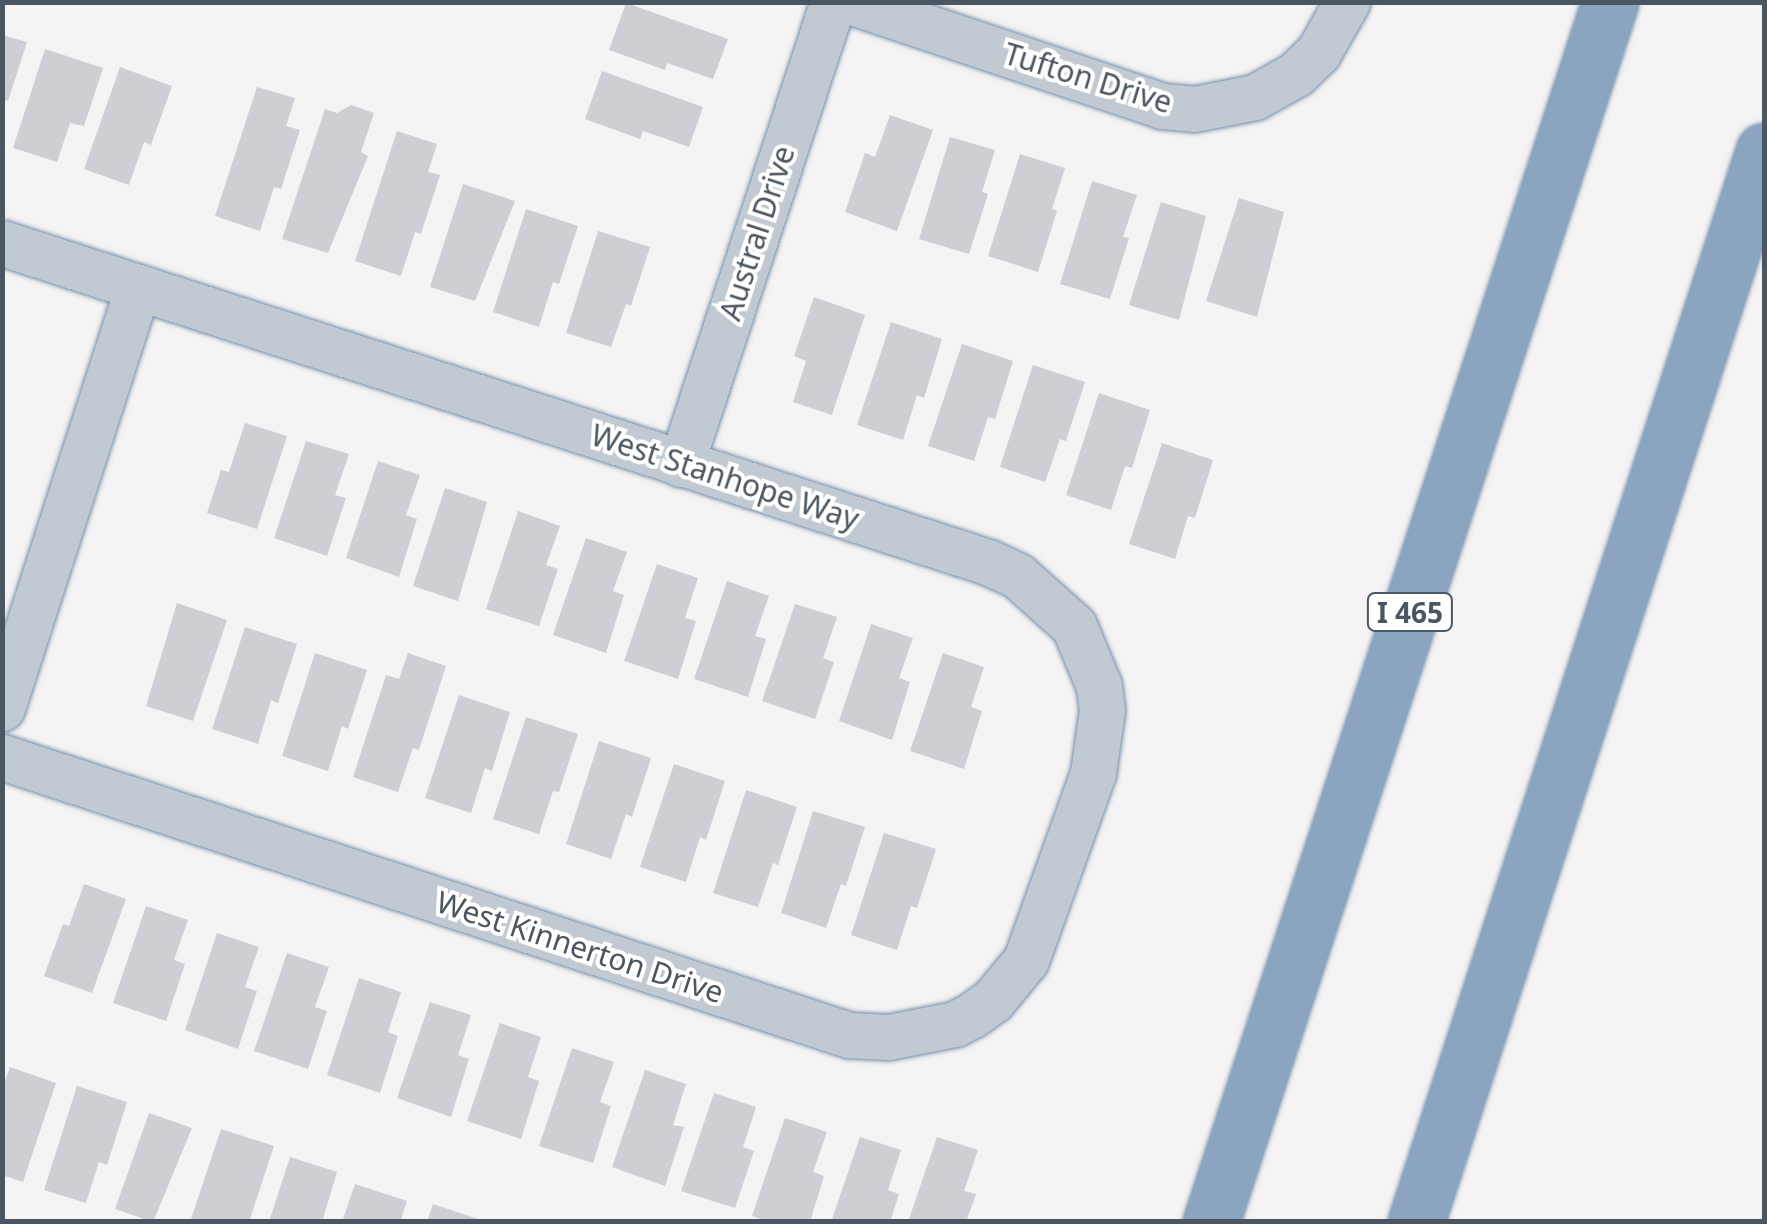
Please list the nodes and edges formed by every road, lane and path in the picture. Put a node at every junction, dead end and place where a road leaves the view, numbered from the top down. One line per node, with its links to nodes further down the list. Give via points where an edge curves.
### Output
1 (833, 2): 8 (street, Austral Drive)
2 (852, 2): 3 (street, Tufton Drive, via 1162,106 1194,109 1256,98 1296,74 1318,53)
3 (1347, 2)
4 (1610, 2): 12 (highway, I 465)
5 (1764, 151): 13 (highway)
6 (2, 243): 7 (street, West Stanhope Way)
7 (138, 288): 8 (street, West Stanhope Way); 9 (street)
8 (681, 464): 11 (street, West Stanhope Way, via 988,562 1018,576 1066,616 1089,657 1102,710 1098,756)
9 (2, 708)
10 (2, 757): 11 (street, West Kinnerton Drive, via 868,1037 956,1024 993,1000 1034,944)
11 (1068, 848)
12 (1211, 1222)
13 (1416, 1222)

